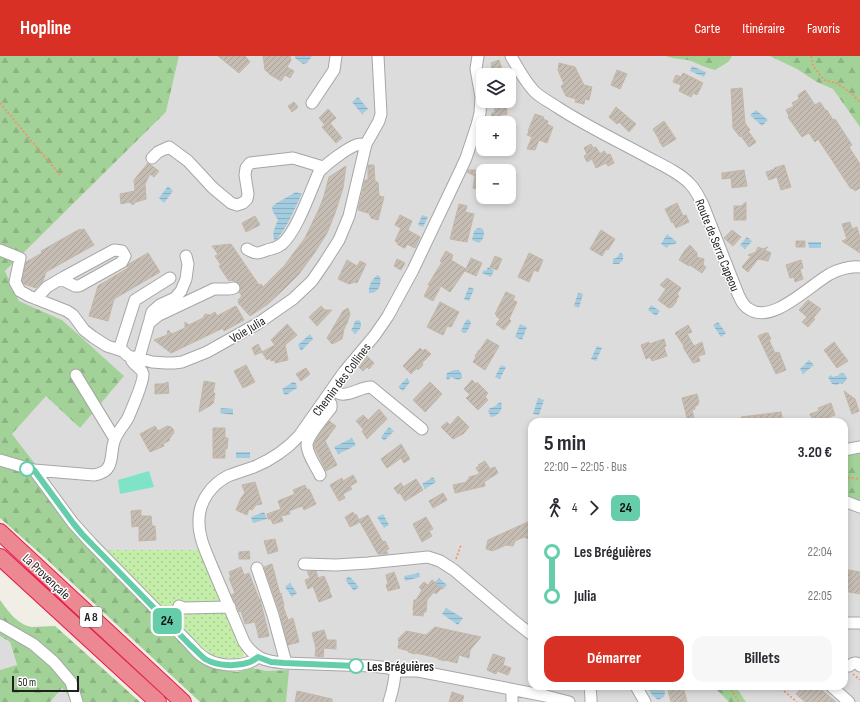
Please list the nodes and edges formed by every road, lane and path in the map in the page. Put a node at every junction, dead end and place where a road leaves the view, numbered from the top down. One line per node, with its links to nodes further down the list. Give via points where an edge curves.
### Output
1 (336, 56): 8 (street, via 334,70)
2 (378, 56): 9 (street, Voie Julia, via 381,114)
3 (478, 56): 25 (street, Chemin des Collines, via 476,69 481,104 466,158 413,270 388,316)
4 (511, 56): 16 (street, Route de Serra Capeou, via 534,92 564,112 661,164 690,184 703,205 738,294 750,310 756,313 773,311 838,270 848,267)
5 (811, 56): 6 (path, via 813,66 824,80 836,83)
6 (860, 102)
7 (0, 103): 12 (path)
8 (312, 103)
9 (366, 144): 11 (street, via 350,148); 23 (street, Voie Julia, via 348,216 339,240 312,280 293,299 257,324 207,352 182,362 152,362)
10 (152, 158): 11 (street, via 169,147 188,161 230,203 237,205 247,199 244,175 250,163 293,158)
11 (323, 167): 13 (street, via 297,222 282,244 258,253)
12 (60, 175)
13 (247, 249)
14 (0, 250): 20 (street, via 20,258 15,282 20,291)
15 (186, 256): 21 (street, via 186,279 181,291 175,298 152,312)
16 (860, 268)
17 (170, 278): 22 (street, via 135,300)
18 (61, 279): 18 (street, via 114,250 122,251 125,256 122,262 80,286); 20 (street, via 47,287)
19 (234, 288): 21 (street, via 214,289)
20 (36, 299): 22 (street, via 67,311 93,337)
21 (149, 323): 23 (street)
22 (119, 350): 23 (street)
23 (136, 358): 27 (street, via 132,361 143,374 142,382 128,418)
24 (76, 375): 27 (street)
25 (329, 394): 26 (street, via 350,393 371,387); 32 (street, via 331,408 307,444); 44 (street, Chemin des Collines, via 290,446 270,460 228,476 208,492 203,500 199,520 200,534)
26 (422, 429)
27 (115, 439): 31 (street, via 109,466 101,474)
28 (860, 447): 29 (street)
29 (848, 449)
30 (0, 460): 31 (street)
31 (34, 470): 49 (street, via 73,523 204,658 222,665 234,665 249,663)
32 (320, 475)
33 (848, 478): 34 (path)
34 (860, 479)
35 (848, 503): 36 (street)
36 (860, 507)
37 (0, 532): 62 (highway, La Provençale / A 8)
38 (461, 545): 42 (path)
39 (0, 557): 61 (highway, La Provençale / A 8)
40 (304, 564): 42 (street, via 336,565 428,557)
41 (257, 568): 50 (street)
42 (454, 570): 48 (street)
43 (179, 606): 44 (street)
44 (230, 607): 49 (street, Chemin des Collines, via 244,642)
45 (848, 623): 46 (street)
46 (860, 623)
47 (0, 625): 60 (street, via 33,644 54,662 71,682)
48 (528, 632)
49 (258, 657): 50 (street, via 271,662)
50 (286, 663): 52 (street, via 372,666 389,668)
51 (848, 666): 53 (street, via 853,663 859,664)
52 (394, 672): 54 (street, via 418,671); 63 (street, via 395,680)
53 (859, 672)
54 (512, 690): 64 (street); 65 (street)
55 (591, 690): 66 (street)
56 (638, 690): 67 (street)
57 (732, 690): 68 (path)
58 (782, 690): 69 (path)
59 (834, 690): 70 (street, via 838,696)
60 (77, 702)
61 (158, 702)
62 (183, 702)
63 (389, 702)
64 (512, 702)
65 (569, 702)
66 (590, 702)
67 (645, 702)
68 (739, 702)
69 (796, 702)
70 (849, 702)

